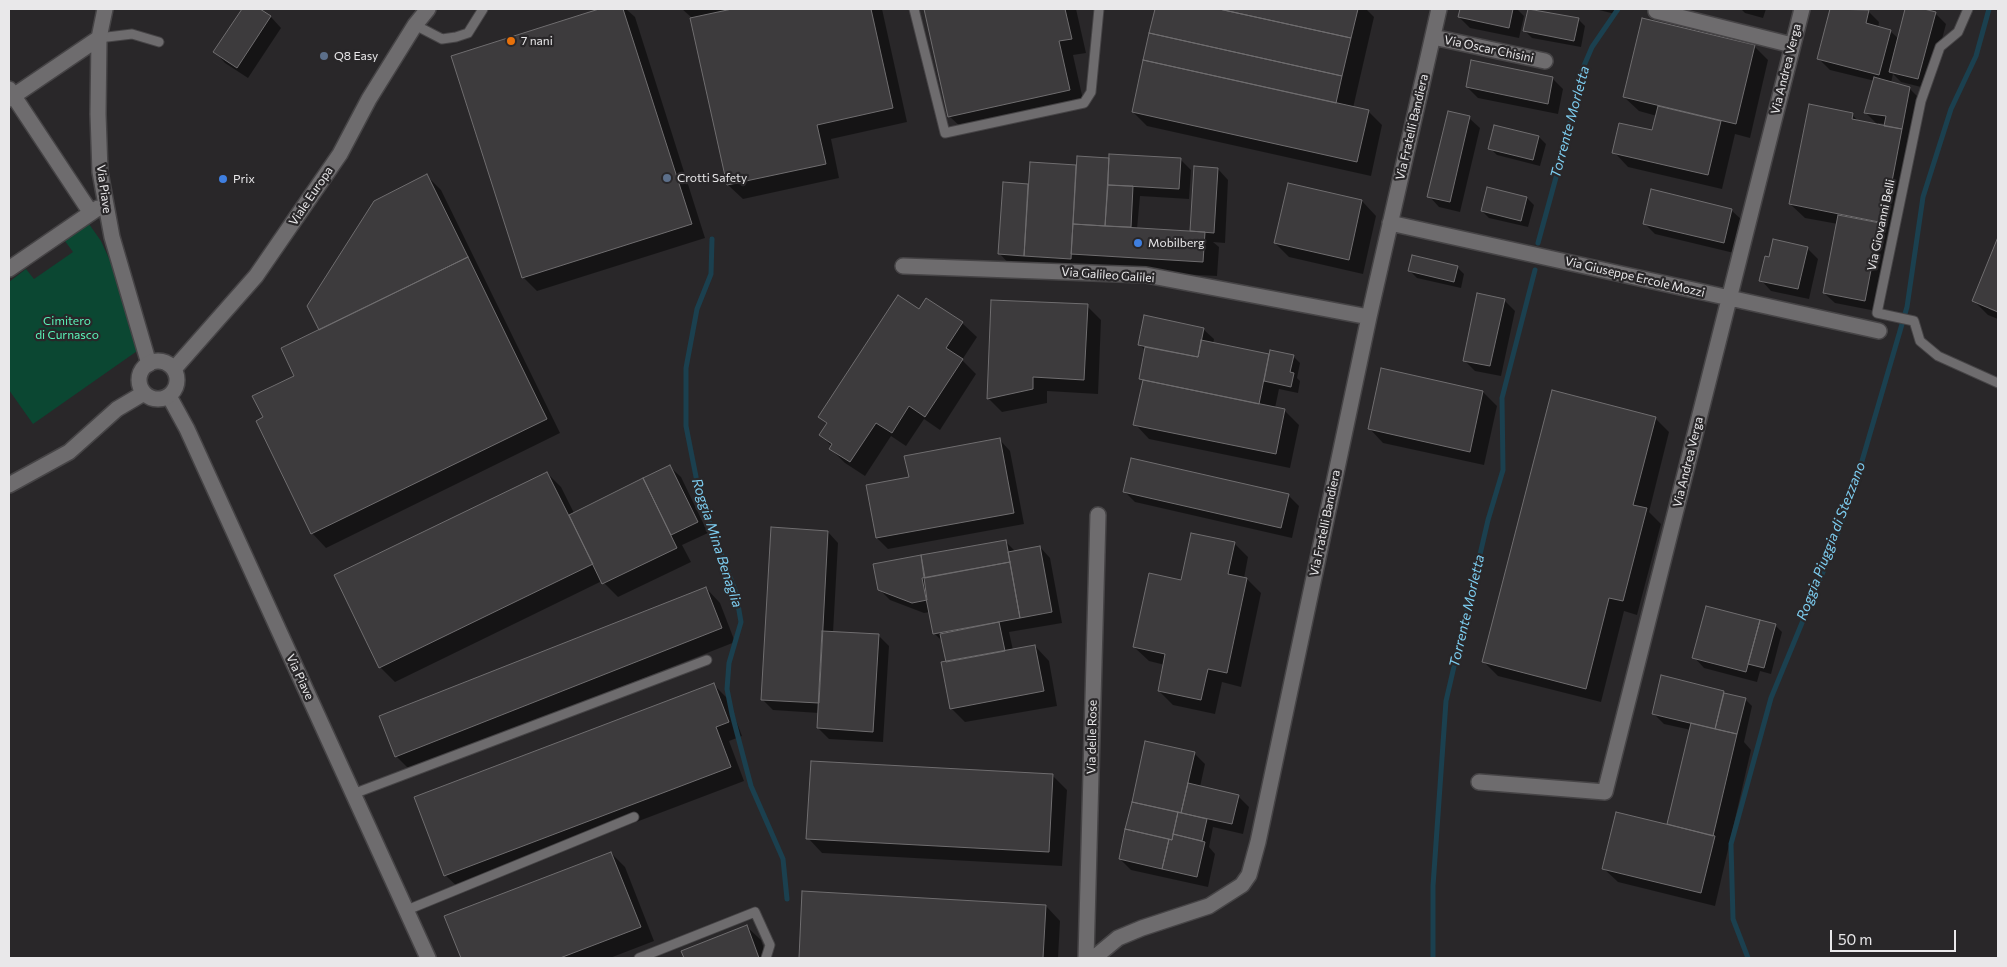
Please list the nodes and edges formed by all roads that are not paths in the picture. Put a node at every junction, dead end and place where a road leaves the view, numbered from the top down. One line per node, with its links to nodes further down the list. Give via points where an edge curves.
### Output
1 (105, 9): 12 (street, Via Piave)
2 (428, 9): 10 (street, Viale Europa)
3 (483, 9): 10 (lane, via 468,33 456,37 442,38)
4 (914, 9): 5 (lane, via 945,133 1084,103 1091,92)
5 (1099, 9)
6 (1439, 9): 11 (street, Via Fratelli Bandiera)
7 (1802, 9): 14 (street, Via Andrea Verga)
8 (1968, 9): 27 (lane, Via Giovanni Belli, via 1958,32 1940,47 1921,101 1877,313 1914,321 1920,341 1938,356)
9 (1656, 12): 14 (street)
10 (415, 25): 26 (street, Viale Europa, via 369,99 340,154 256,276)
11 (1432, 37): 15 (street, Via Oscar Chisini); 19 (street, Via Fratelli Bandiera)
12 (99, 38): 13 (lane, via 132,34); 16 (street); 17 (street, Via Piave, via 100,172)
13 (159, 42)
14 (1792, 45): 22 (street, Via Andrea Verga)
15 (1545, 61)
16 (10, 95): 18 (street)
17 (105, 203): 18 (street); 25 (street, Via Piave)
18 (91, 213): 21 (street)
19 (1390, 223): 22 (street, Via Giuseppe Ercole Mozzi); 23 (street, Via Fratelli Bandiera)
20 (903, 266): 23 (street, Via Galileo Galilei, via 1146,275)
21 (9, 269)
22 (1729, 298): 24 (street, Via Giuseppe Ercole Mozzi); 33 (street, Via Andrea Verga, via 1605,792)
23 (1369, 317): 37 (street, Via Fratelli Bandiera, via 1249,875 1242,885 1209,906 1118,938)
24 (1879, 332)
25 (149, 364): 26 (street, via 166,362); 28 (street, via 141,371 139,383)
26 (174, 369): 29 (street, via 178,381)
27 (1998, 383)
28 (144, 393): 29 (street, via 158,399); 30 (street, via 117,409 69,452)
29 (169, 396): 34 (street, Via Piave)
30 (9, 485)
31 (1098, 515): 41 (street, Via delle Rose)
32 (707, 660): 34 (lane)
33 (1478, 782)
34 (353, 794): 36 (street, Via Piave)
35 (634, 817): 36 (lane)
36 (407, 910): 38 (street, Via Piave)
37 (1098, 954)
38 (428, 958)
39 (639, 958): 40 (lane, via 755,912 770,945)
40 (766, 958)
41 (1086, 958)

